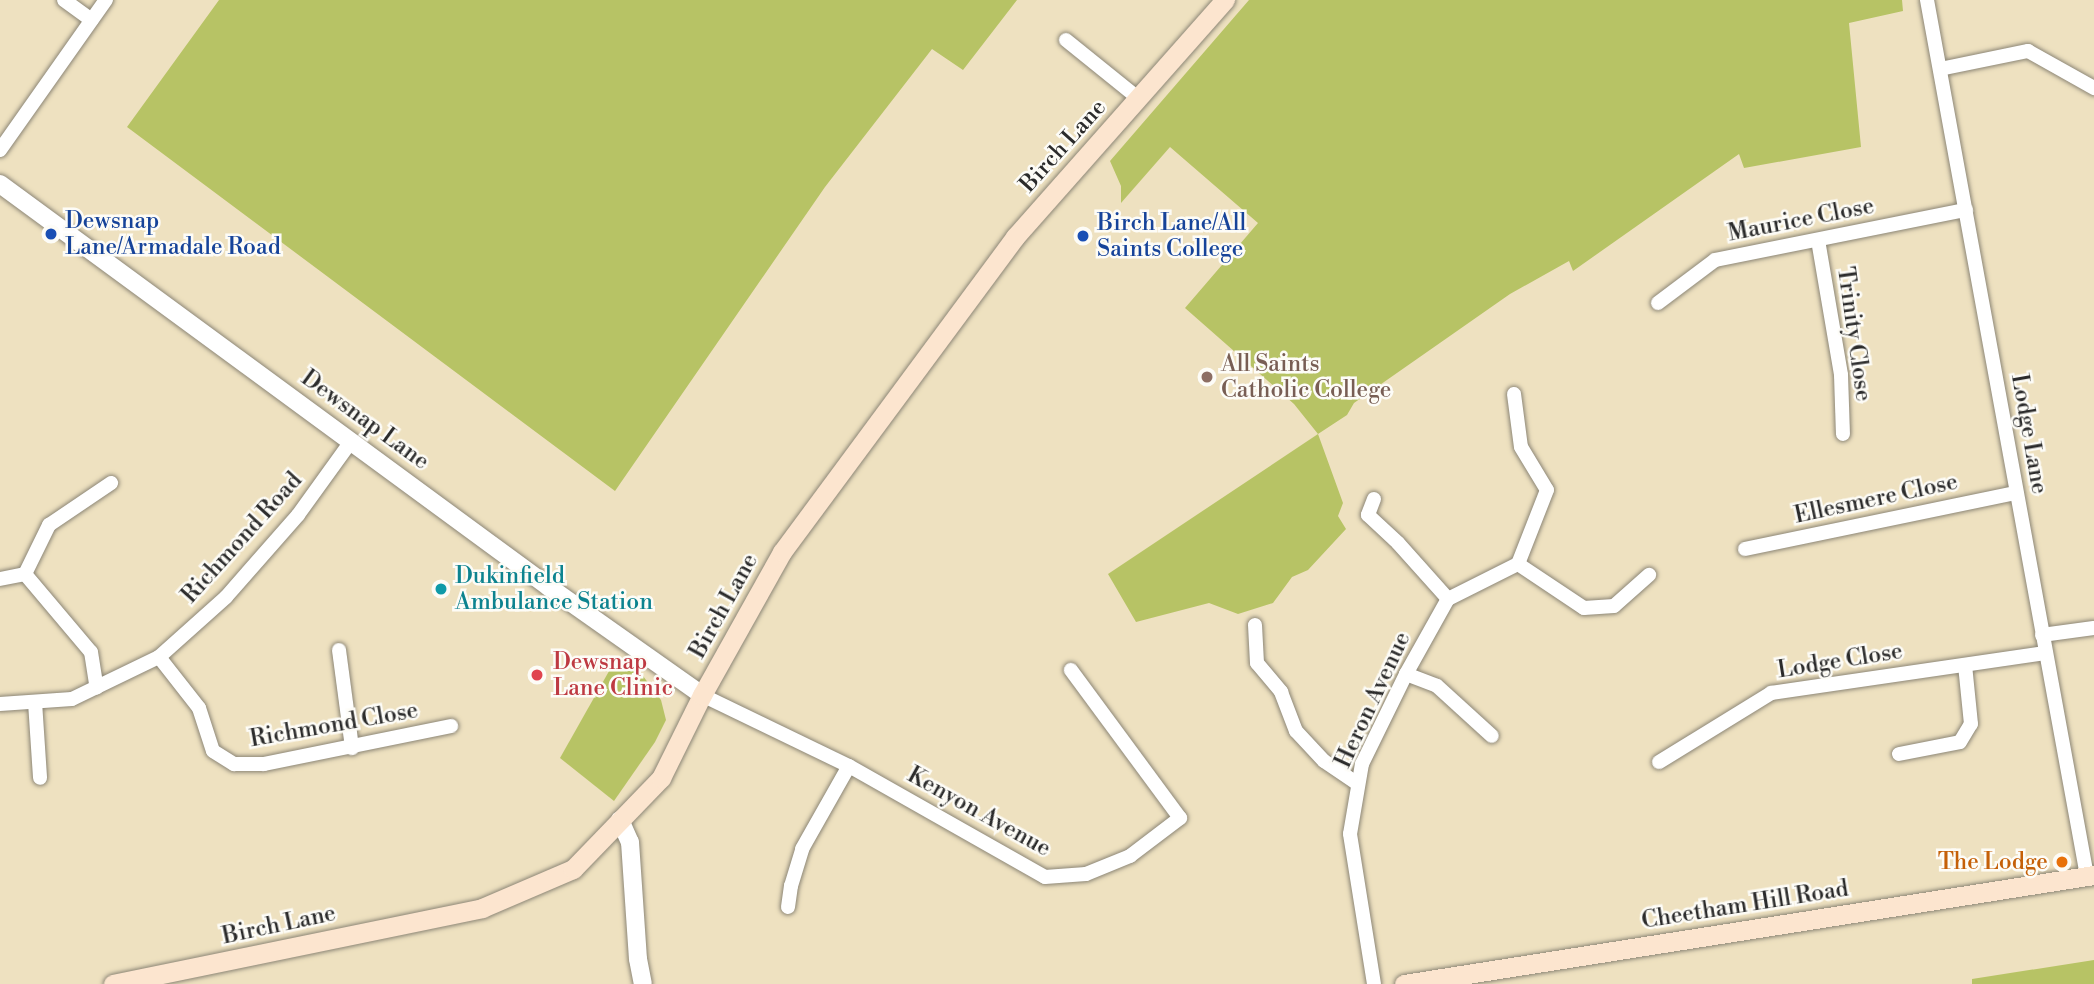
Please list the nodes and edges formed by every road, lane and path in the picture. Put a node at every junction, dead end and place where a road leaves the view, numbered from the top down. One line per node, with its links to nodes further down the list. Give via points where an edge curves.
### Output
1 (64, 0): 5 (street)
2 (106, 0): 5 (street)
3 (1225, 0): 9 (main road, Birch Lane)
4 (1927, 0): 7 (street, Lodge Lane)
5 (92, 20): 10 (street)
6 (1066, 40): 9 (street)
7 (1940, 69): 8 (street, via 2028,51); 12 (street, Lodge Lane)
8 (2094, 88)
9 (1138, 98): 37 (main road, Birch Lane, via 1015,237 790,541)
10 (0, 150)
11 (0, 184): 17 (street, Dewsnap Lane)
12 (1966, 210): 13 (street, Maurice Close); 19 (street, Lodge Lane)
13 (1818, 240): 14 (street, Maurice Close, via 1715,260); 16 (street, Trinity Close, via 1841,375)
14 (1658, 303)
15 (1514, 394): 22 (street, via 1521,447 1547,491)
16 (1843, 434)
17 (352, 440): 32 (street, Richmond Road, via 298,515 235,587); 37 (street, Dewsnap Lane)
18 (111, 483): 23 (street, via 49,525)
19 (2016, 493): 21 (street, Ellesmere Close); 29 (street, Lodge Lane)
20 (1374, 499): 26 (street, via 1368,515)
21 (1745, 549)
22 (1518, 564): 24 (street, via 1584,608 1614,606); 26 (street)
23 (25, 574): 25 (street); 36 (street, via 91,652)
24 (1649, 575)
25 (0, 579)
26 (1448, 599): 35 (street, Heron Avenue)
27 (1255, 625): 47 (street, via 1257,663 1281,692 1296,731 1324,761)
28 (2094, 628): 29 (street)
29 (2042, 635): 31 (street, Lodge Lane)
30 (339, 650): 42 (street)
31 (2045, 653): 33 (street, Lodge Close); 49 (street, Lodge Lane)
32 (159, 657): 36 (street, Richmond Road); 42 (street, Richmond Close, via 199,708 213,751 226,761 264,764)
33 (1965, 665): 43 (street, via 1971,724 1960,742); 44 (street, Lodge Close, via 1771,693)
34 (1071, 670): 45 (street, Kenyon Avenue, via 1180,818 1130,856 1086,874 1045,877)
35 (1406, 674): 41 (street, via 1437,686); 47 (street, Heron Avenue, via 1362,764)
36 (97, 688): 38 (street, Richmond Road, via 72,699)
37 (702, 695): 45 (street, Kenyon Avenue); 48 (main road, Birch Lane, via 661,778)
38 (35, 702): 39 (street, Richmond Road); 46 (street)
39 (0, 704)
40 (451, 726): 42 (street, Richmond Close)
41 (1492, 736)
42 (352, 748)
43 (1899, 754)
44 (1659, 762)
45 (849, 766): 50 (street, via 802,849)
46 (40, 778)
47 (1358, 784): 53 (street, Heron Avenue, via 1350,834)
48 (620, 820): 51 (main road, Birch Lane, via 573,869 482,908); 52 (street, via 631,842)
49 (2091, 876): 54 (main road, Cheetham Hill Road)
50 (788, 907)
51 (113, 984)
52 (643, 984)
53 (1374, 984)
54 (1404, 984)

